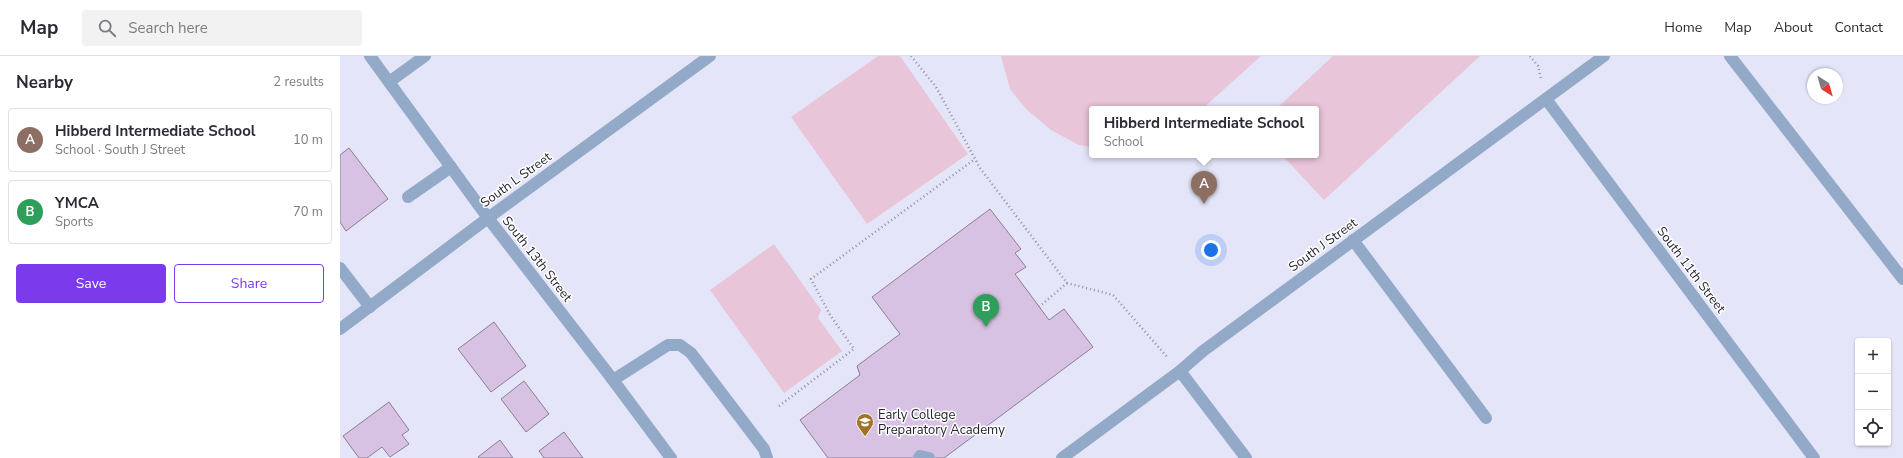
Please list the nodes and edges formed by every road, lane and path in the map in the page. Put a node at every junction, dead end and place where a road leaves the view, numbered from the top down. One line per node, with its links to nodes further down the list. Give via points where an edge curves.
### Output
1 (370, 56): 8 (street, South 13th Street)
2 (425, 56): 8 (street)
3 (710, 56): 13 (street, South L Street)
4 (911, 56): 10 (path, via 936,88)
5 (1530, 56): 9 (path, via 1538,66)
6 (1604, 56): 9 (street, South J Street)
7 (1730, 56): 16 (street)
8 (389, 82): 11 (street, South 13th Street)
9 (1546, 99): 14 (street, South J Street); 31 (street, South 11th Street)
10 (975, 158): 17 (path); 23 (path, via 811,279 830,315 854,349)
11 (451, 167): 12 (street); 13 (street, South 13th Street)
12 (408, 197)
13 (488, 218): 18 (street, South L Street); 22 (street, South 13th Street)
14 (1353, 240): 21 (street, South J Street, via 1203,351); 24 (street)
15 (340, 268): 18 (street)
16 (1903, 280)
17 (1067, 283): 19 (path); 21 (path, via 1113,294)
18 (370, 307): 20 (street, South L Street)
19 (1040, 307)
20 (340, 329)
21 (1180, 372): 29 (street, South J Street); 30 (street)
22 (613, 380): 25 (street, South 13th Street); 26 (street, via 668,345 680,345 691,353 764,449)
23 (779, 406)
24 (1486, 418)
25 (671, 458)
26 (766, 458)
27 (920, 458): 28 (street)
28 (929, 458)
29 (1062, 458)
30 (1246, 458)
31 (1814, 458)

